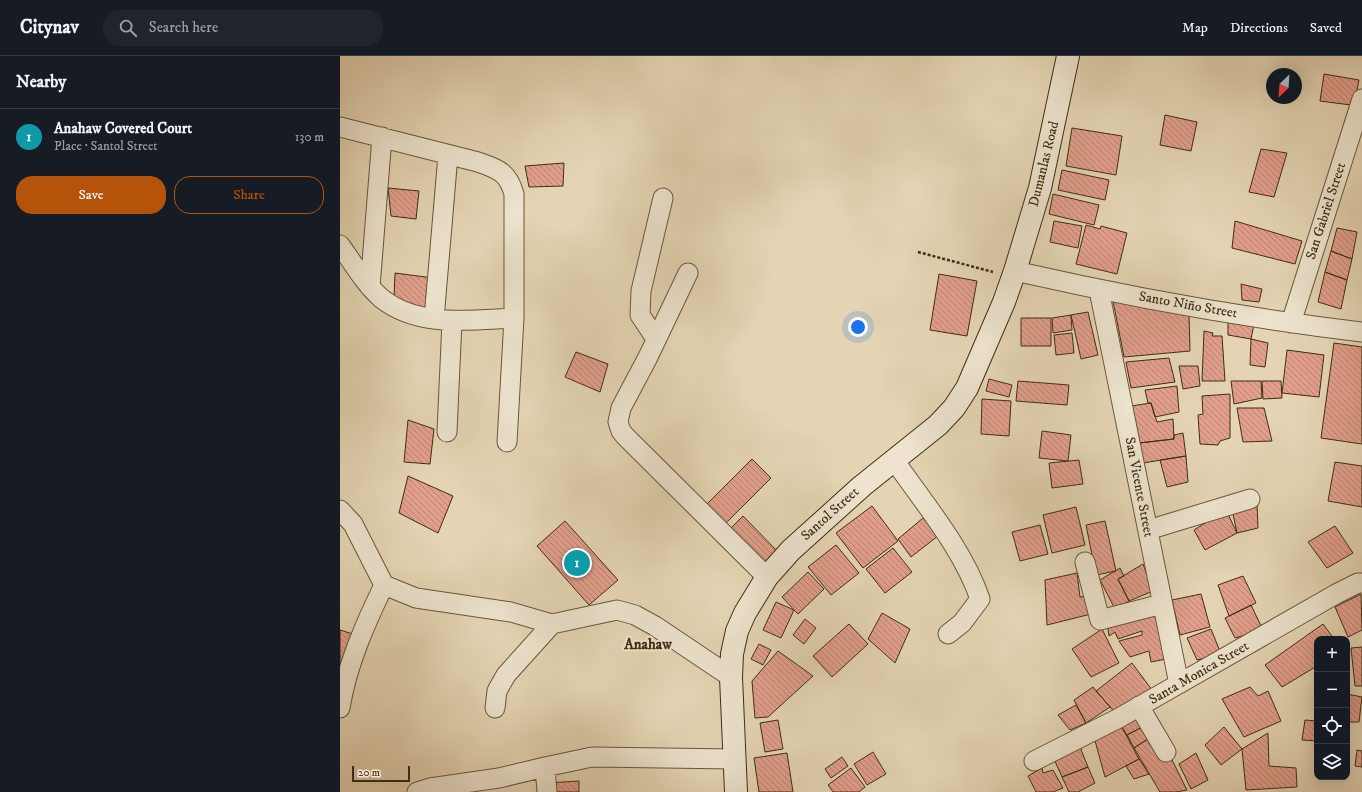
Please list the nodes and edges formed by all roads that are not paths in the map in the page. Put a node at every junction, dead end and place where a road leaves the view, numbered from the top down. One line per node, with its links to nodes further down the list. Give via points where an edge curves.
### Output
1 (1068, 56): 9 (main road, Dumanlas Road, via 1040,188)
2 (1362, 100): 14 (street, San Gabriel Street)
3 (340, 127): 4 (street)
4 (382, 137): 5 (street); 10 (street)
5 (448, 154): 12 (street, via 494,168 505,174 511,182 514,194); 13 (street)
6 (663, 198): 16 (street, via 641,291 640,315)
7 (340, 245): 10 (street)
8 (688, 273): 16 (street)
9 (1014, 274): 11 (street, Santo Niño Street); 19 (main road, Santol Street, via 967,388 954,408 938,425)
10 (370, 287): 13 (street, via 394,307 406,313)
11 (1099, 290): 14 (street, Santo Niño Street); 22 (street, San Vicente Street)
12 (514, 318): 13 (street); 18 (street)
13 (444, 320): 17 (street)
14 (1291, 323): 15 (street, Santo Niño Street)
15 (1362, 332)
16 (656, 339): 24 (street, via 621,408 618,422 621,432)
17 (447, 432)
18 (507, 442)
19 (894, 460): 24 (main road, Santol Street, via 814,528); 29 (street, via 956,548 974,581 980,599 962,623)
20 (1250, 499): 22 (street)
21 (340, 510): 26 (street, via 353,524)
22 (1148, 530): 27 (street, San Vicente Street)
23 (1085, 562): 27 (street, via 1100,620)
24 (767, 577): 30 (main road, Santol Street, via 737,631)
25 (1362, 583): 31 (street, Santa Monica Street, via 1336,594)
26 (384, 585): 28 (street, via 416,598 511,612); 33 (street, via 362,630)
27 (1162, 604): 31 (street, San Vicente Street)
28 (552, 624): 30 (street, via 617,610 635,615); 34 (street, via 506,675 497,691)
29 (948, 634)
30 (731, 677): 36 (main road, Santol Street)
31 (1179, 684): 32 (street, Santa Monica Street)
32 (1139, 706): 35 (street); 37 (street, Santa Monica Street)
33 (340, 708)
34 (495, 708)
35 (1166, 752)
36 (734, 759): 38 (street, via 592,757); 41 (main road, Santol Street)
37 (1034, 761)
38 (545, 766): 39 (street, via 499,778); 40 (street)
39 (417, 792)
40 (547, 792)
41 (736, 792)

